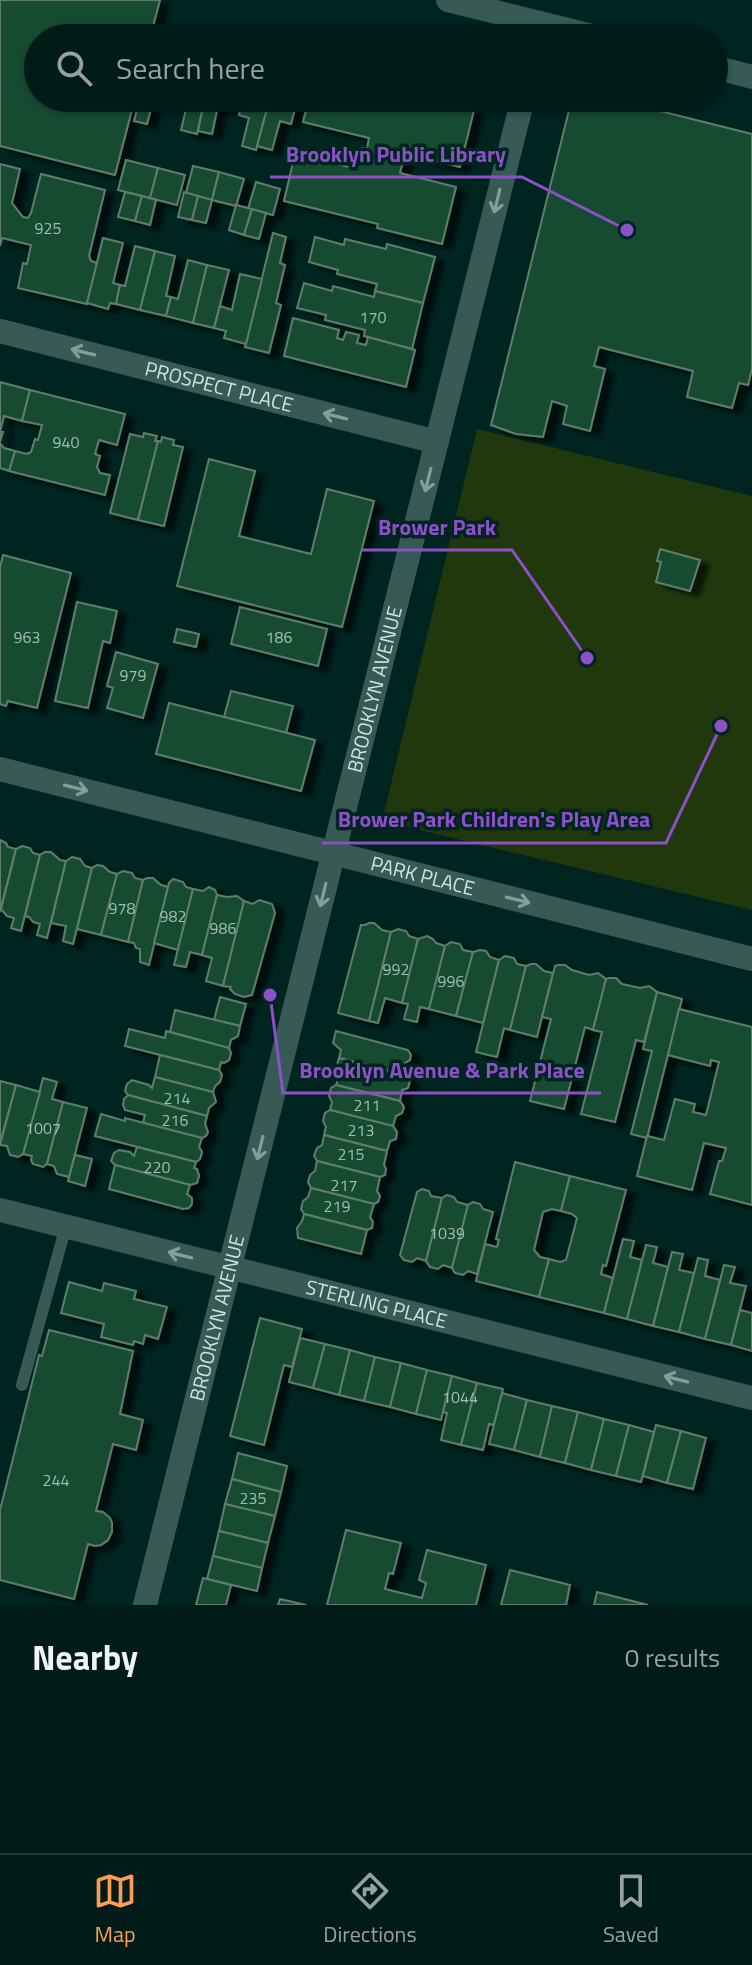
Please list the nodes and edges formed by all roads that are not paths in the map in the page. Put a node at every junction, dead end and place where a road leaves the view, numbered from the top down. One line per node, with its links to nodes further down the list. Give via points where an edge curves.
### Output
1 (448, 0): 2 (street)
2 (542, 20)
3 (728, 71): 4 (street)
4 (752, 77)
5 (520, 112): 7 (street, BROOKLYN AVENUE, one-way to 7)
6 (0, 331): 7 (street, PROSPECT PLACE, one-way to 6)
7 (437, 442): 9 (street, BROOKLYN AVENUE, one-way to 9)
8 (0, 769): 9 (street, PARK PLACE, one-way to 9)
9 (334, 853): 10 (street, PARK PLACE, one-way to 10); 13 (street, BROOKLYN AVENUE, one-way to 13)
10 (752, 959)
11 (0, 1210): 12 (street, STERLING PLACE)
12 (66, 1226): 13 (street, STERLING PLACE, one-way to 12); 14 (lane)
13 (230, 1268): 15 (street, STERLING PLACE, one-way to 13); 16 (street, BROOKLYN AVENUE)
14 (22, 1385)
15 (752, 1398)
16 (145, 1605)

